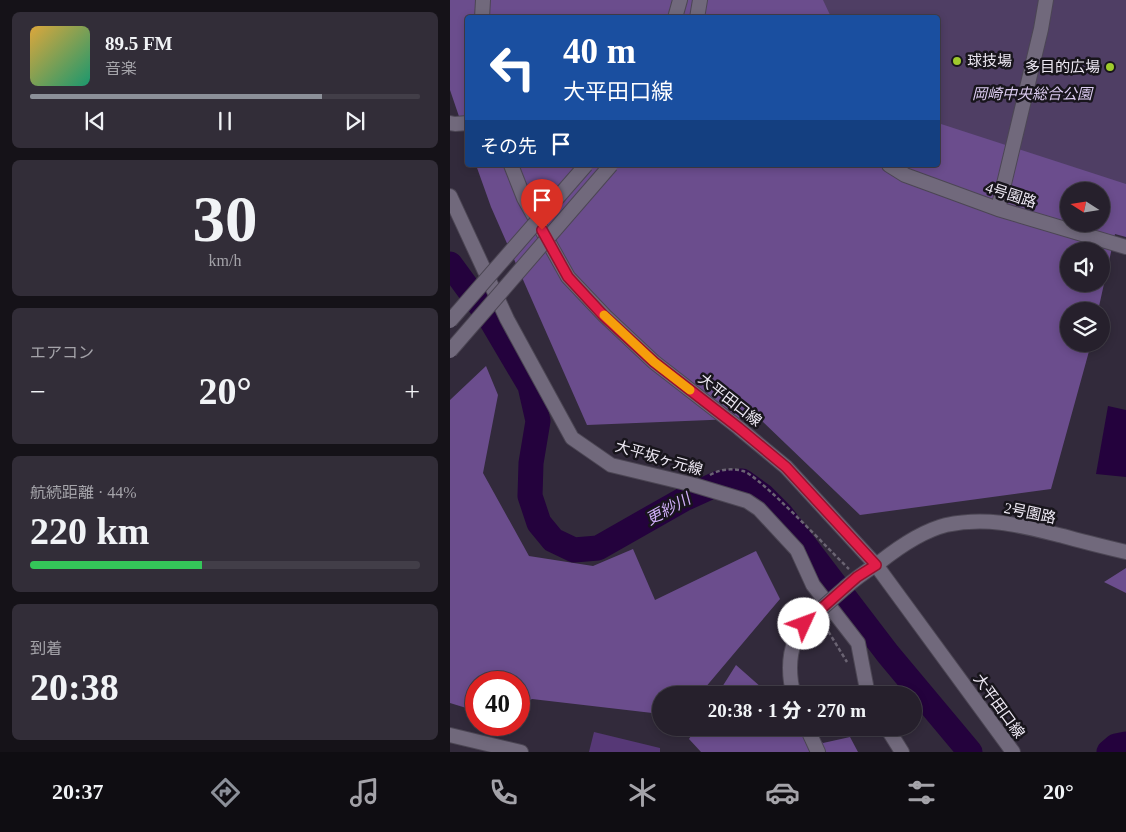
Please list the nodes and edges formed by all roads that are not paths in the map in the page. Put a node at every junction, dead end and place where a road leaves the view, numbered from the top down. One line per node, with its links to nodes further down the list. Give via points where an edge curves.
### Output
1 (483, 0): 4 (street)
2 (680, 0): 5 (street)
3 (1046, 0): 13 (street)
4 (482, 15)
5 (677, 15)
6 (450, 123): 7 (street)
7 (465, 123)
8 (512, 167): 18 (street, 大平田口線, via 524,198 568,277 654,362 786,467)
9 (584, 167): 15 (street, bridge)
10 (609, 167): 16 (street, bridge)
11 (892, 167): 13 (street, 4号園路, via 905,175)
12 (450, 196): 20 (street, 大平坂ヶ元線, via 507,319 572,438 611,465 694,484 747,501 759,509 797,550 814,584 858,642)
13 (998, 209): 14 (street, 4号園路)
14 (1126, 247)
15 (450, 321)
16 (450, 352)
17 (1126, 552): 18 (street, 2号園路, via 1012,523 983,521 945,526 923,534)
18 (876, 565): 19 (street, 2号園路, bridge, via 857,577 804,624 794,642 790,665); 27 (street, 大平田口線)
19 (792, 686)
20 (866, 686)
21 (811, 736): 25 (street)
22 (892, 736): 26 (street)
23 (451, 740): 24 (street)
24 (521, 752)
25 (818, 752)
26 (902, 752)
27 (1012, 752)

